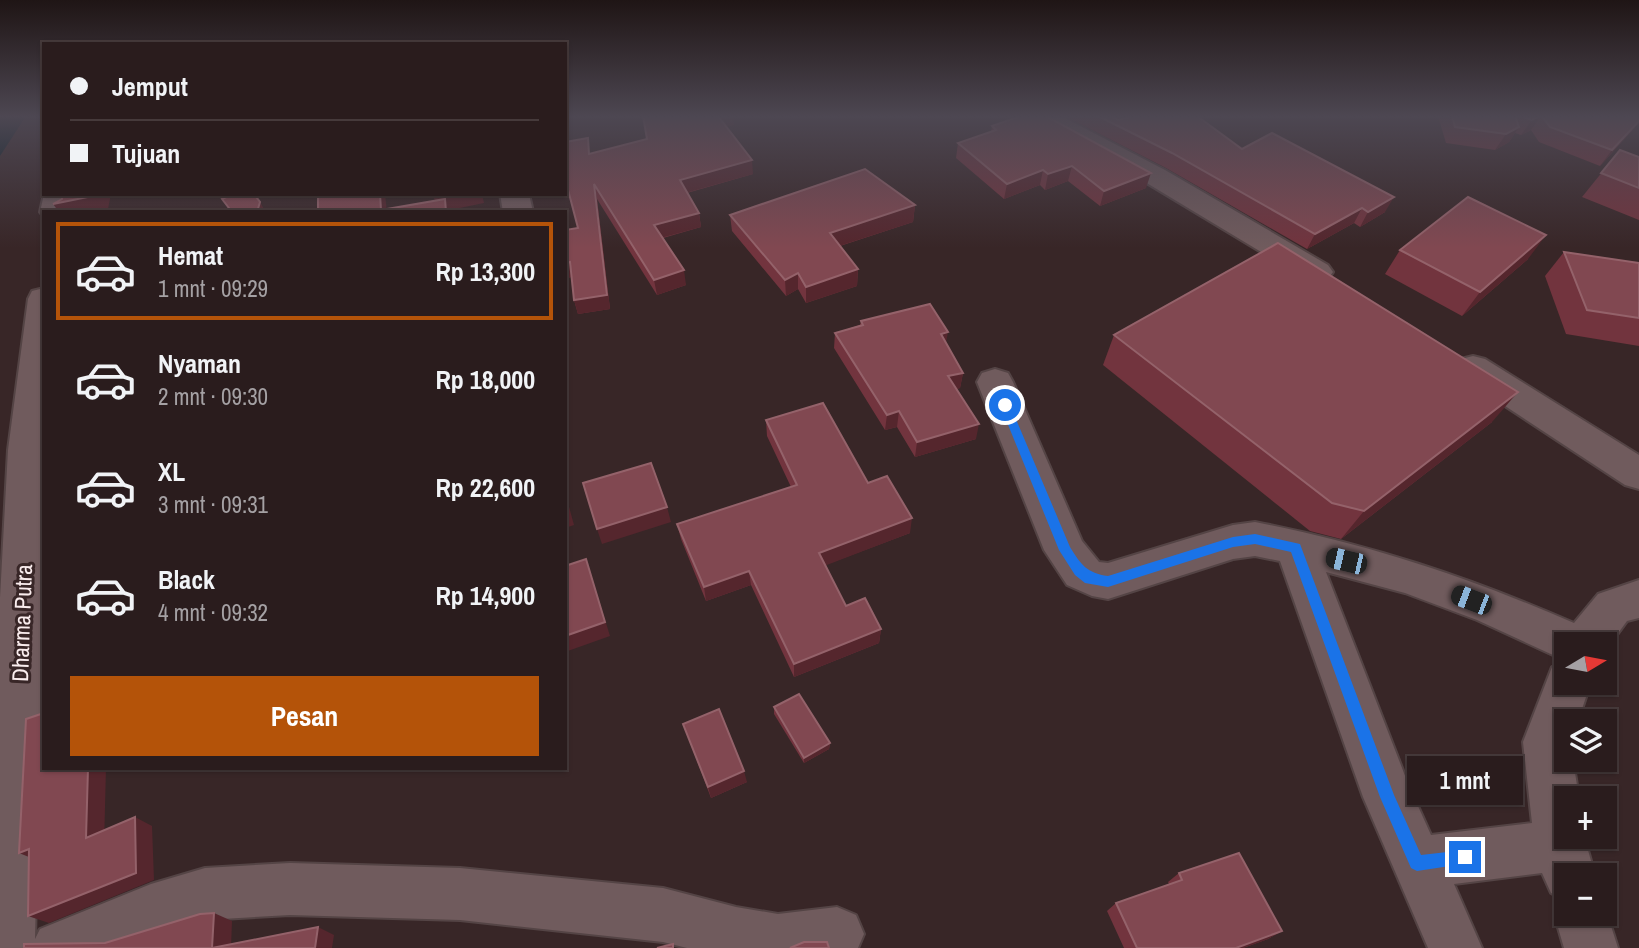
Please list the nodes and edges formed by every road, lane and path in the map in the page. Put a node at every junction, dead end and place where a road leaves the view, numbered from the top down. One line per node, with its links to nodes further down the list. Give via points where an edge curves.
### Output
1 (1125, 160): 2 (street)
2 (1339, 286)
3 (42, 317): 16 (street, Dharma Putra, via 27,450)
4 (1451, 355): 6 (street)
5 (995, 382): 7 (street, via 1065,550 1089,579 1108,581 1233,542 1255,539)
6 (1639, 474)
7 (1296, 547): 10 (street, via 1408,576); 13 (street)
8 (1639, 600): 9 (street, via 1612,607)
9 (1593, 632)
10 (1554, 635)
11 (1563, 695): 12 (street, via 1547,742)
12 (1565, 860): 13 (street)
13 (1417, 863): 18 (street)
14 (1585, 926): 19 (street)
15 (837, 934): 17 (street, via 778,941 663,915 460,894 290,889 205,894)
16 (8, 948)
17 (59, 948)
18 (1455, 948)
19 (1591, 948)

